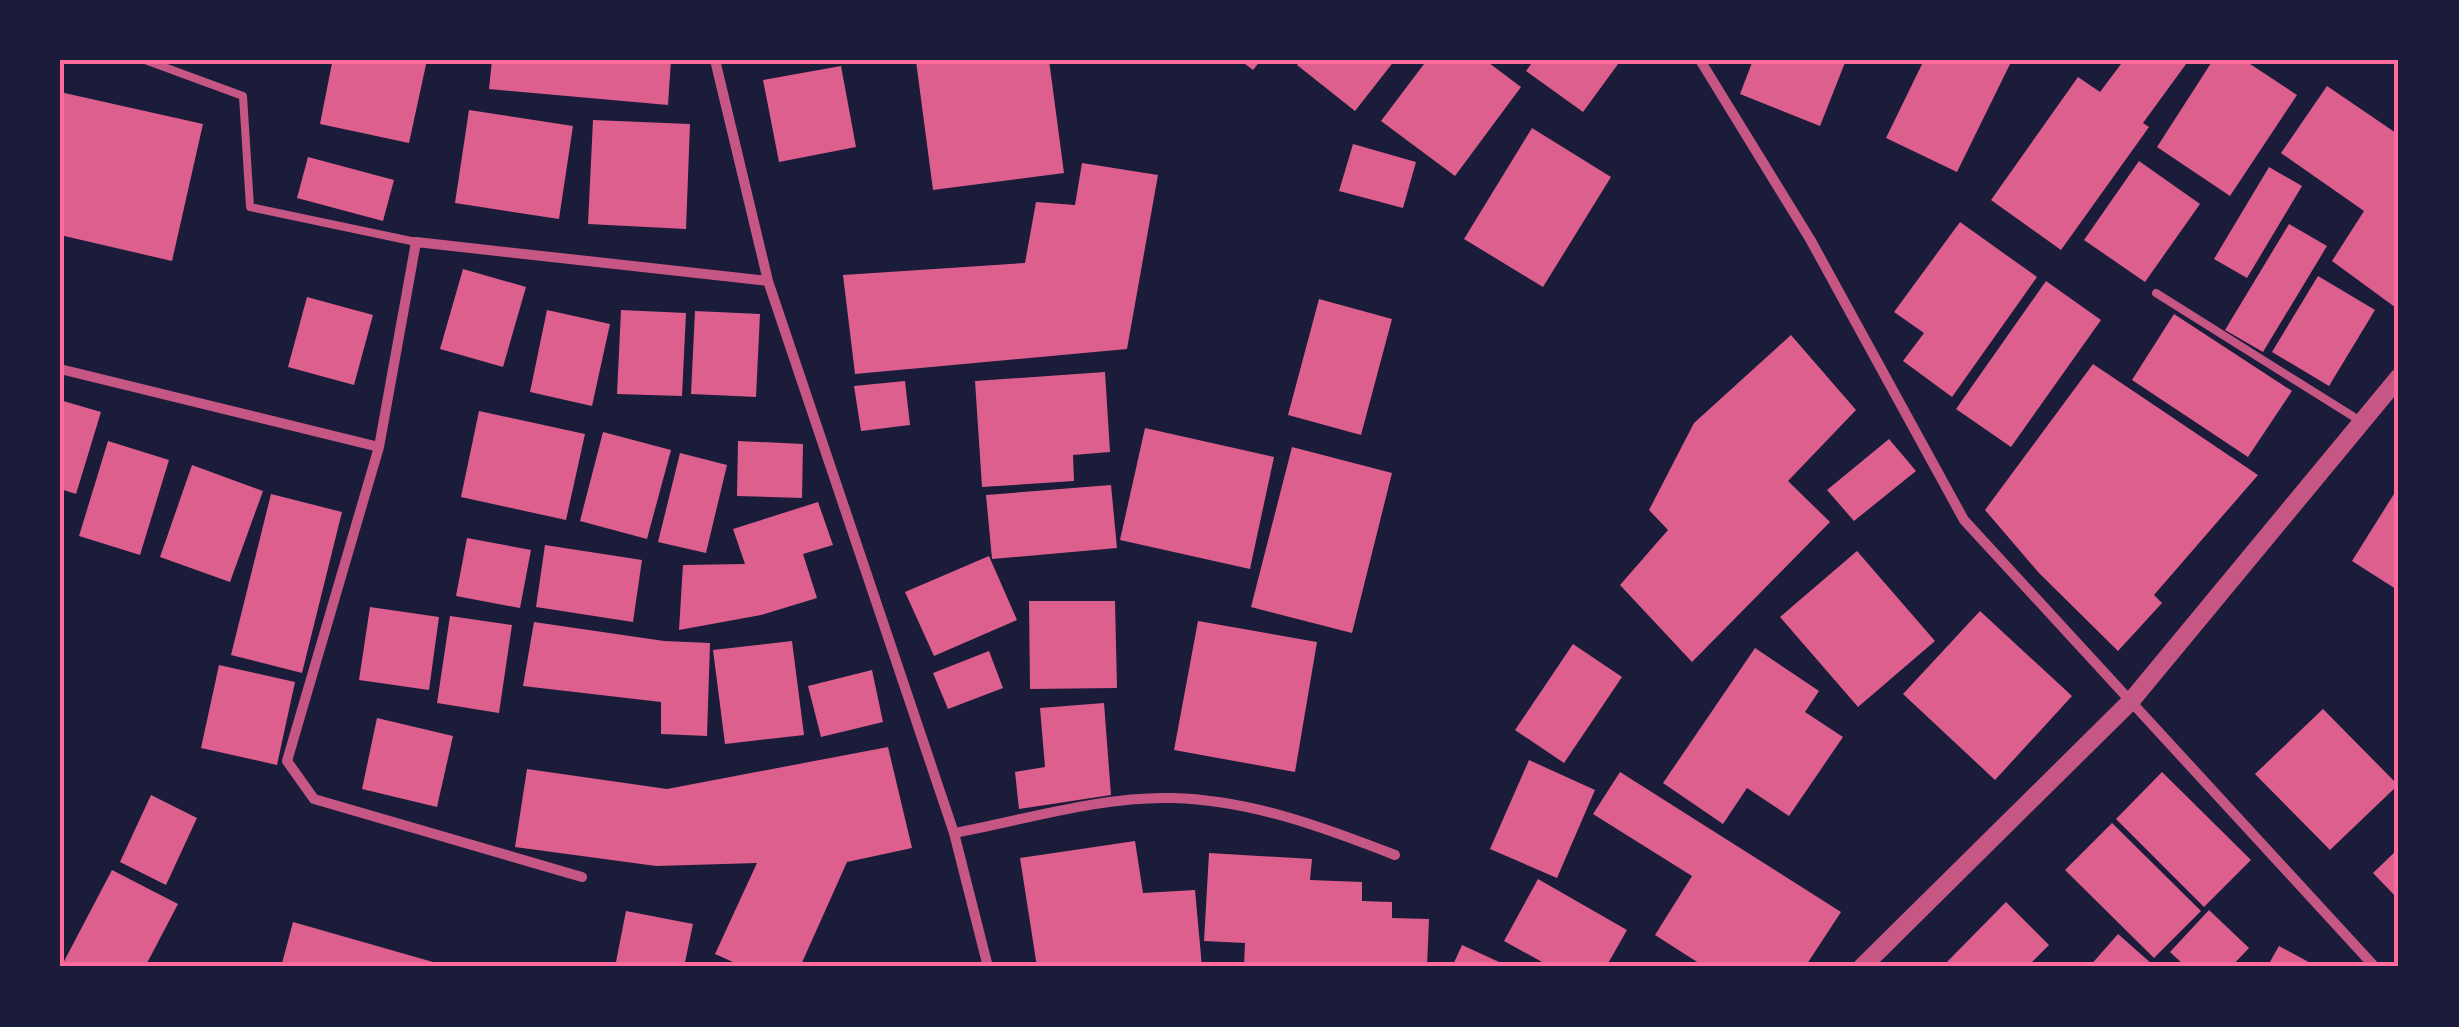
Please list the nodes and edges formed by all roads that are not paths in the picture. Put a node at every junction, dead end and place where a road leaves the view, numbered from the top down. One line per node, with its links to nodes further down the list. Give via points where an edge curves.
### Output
1 (145, 60): 4 (lane, via 243,96 250,207)
2 (715, 60): 5 (street)
3 (1700, 60): 11 (street, via 1810,239 1964,520)
4 (416, 242): 5 (street); 10 (street)
5 (768, 281): 12 (street)
6 (2156, 292): 9 (lane)
7 (60, 369): 10 (street)
8 (2399, 377): 9 (street)
9 (2362, 422): 11 (street)
10 (379, 447): 14 (street, via 287,761 314,799)
11 (2131, 701): 16 (street); 17 (street)
12 (954, 833): 13 (street, via 1171,798 1281,815); 15 (street)
13 (1394, 855)
14 (582, 876)
15 (988, 967)
16 (1862, 967)
17 (2375, 967)

